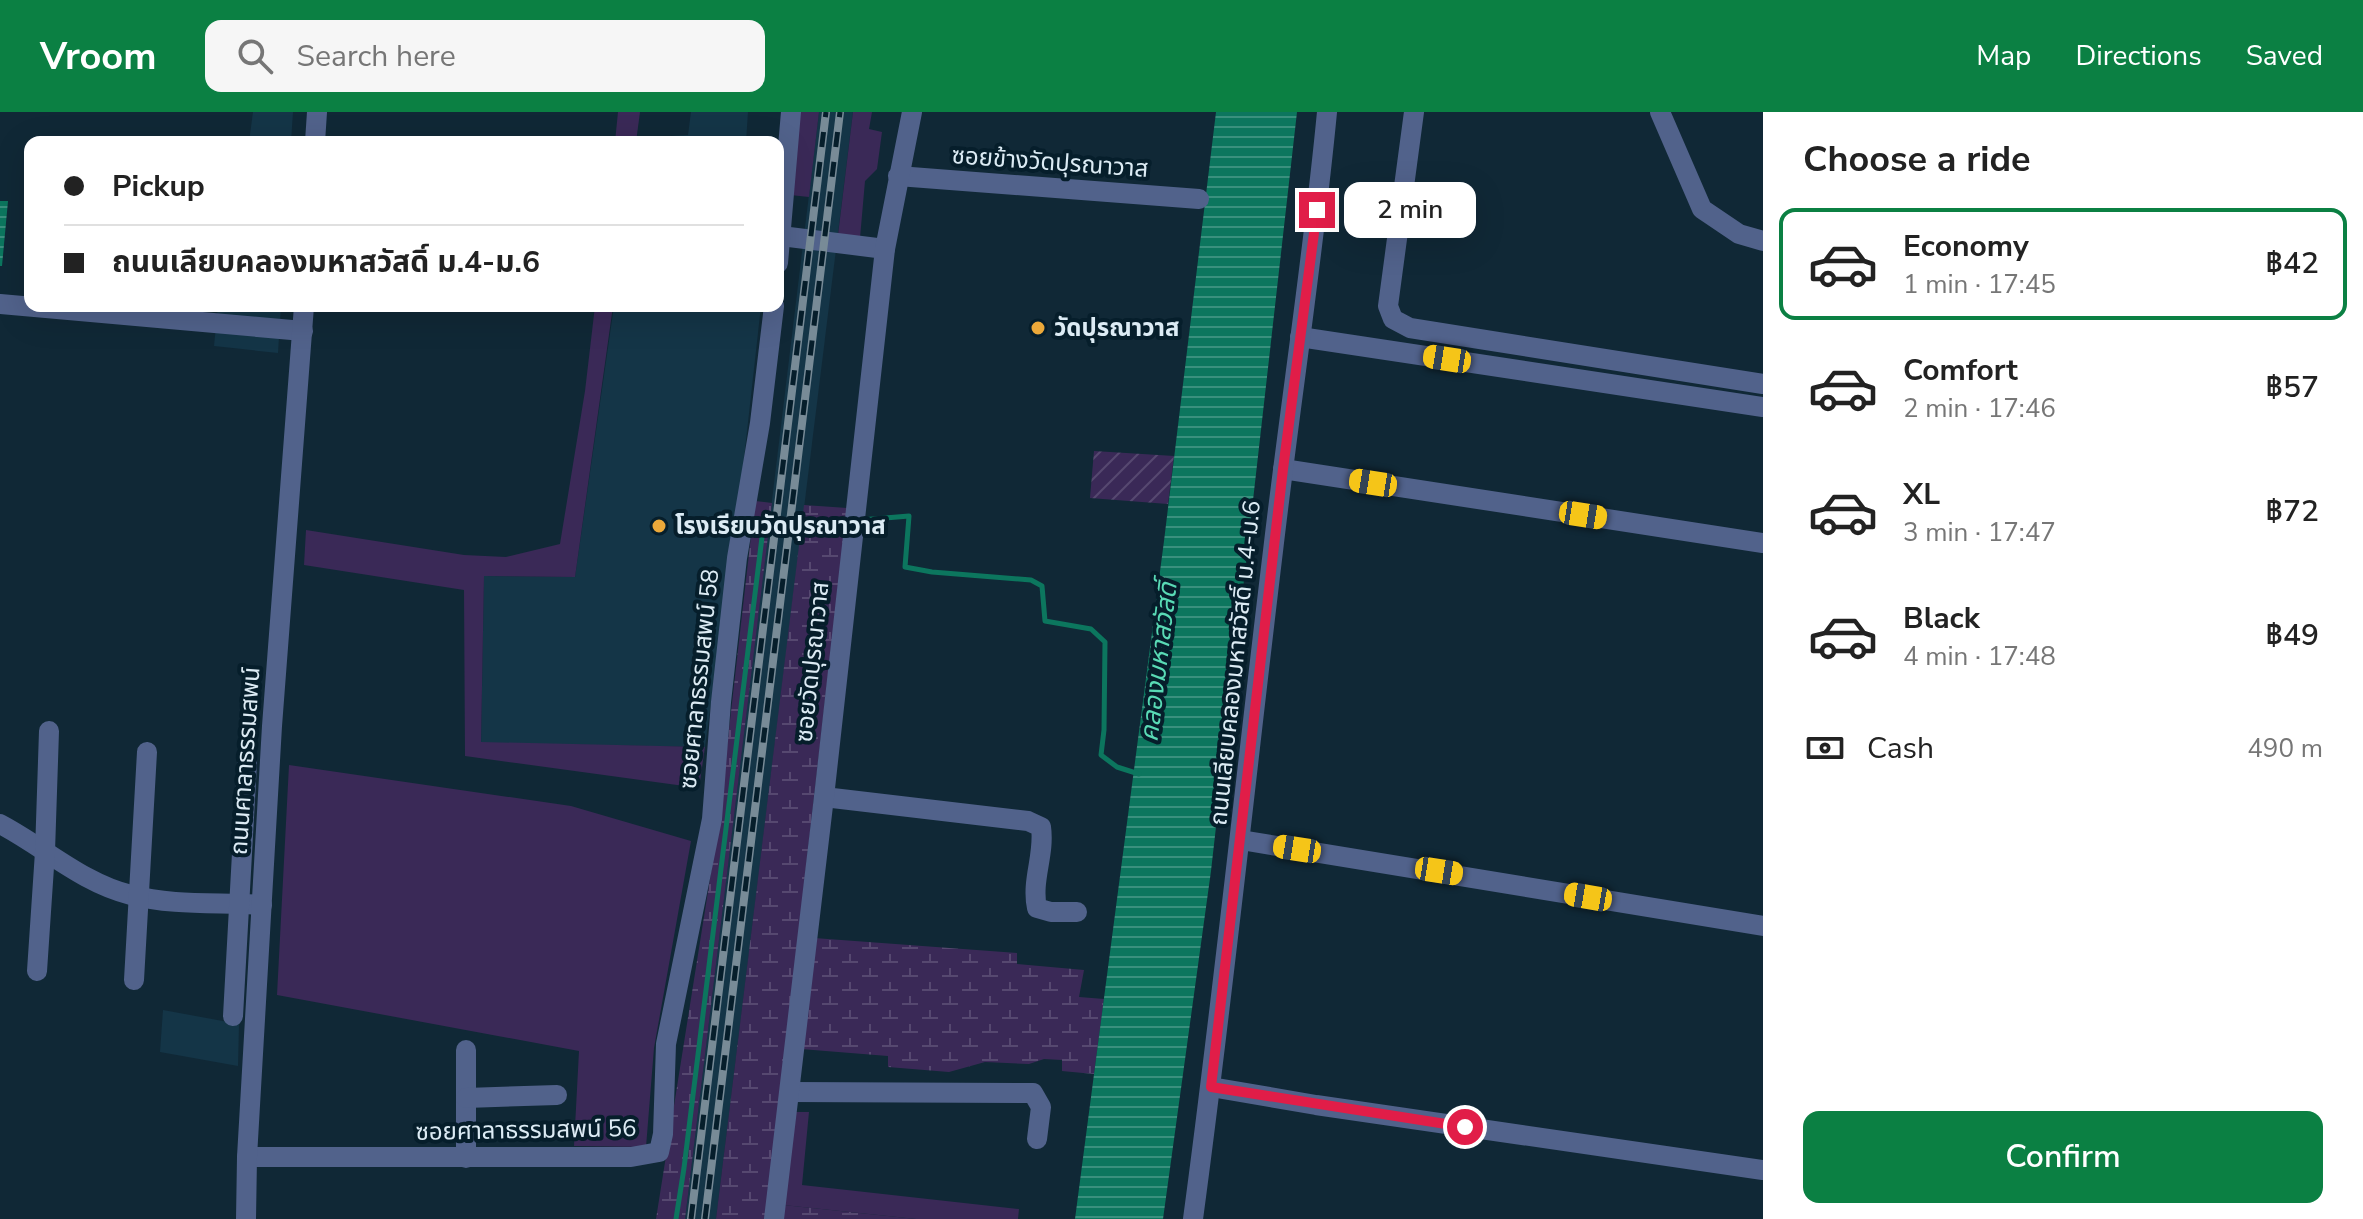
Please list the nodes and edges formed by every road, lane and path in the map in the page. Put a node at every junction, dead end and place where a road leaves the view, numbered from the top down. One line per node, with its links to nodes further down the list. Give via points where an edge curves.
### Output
1 (317, 112): 7 (street)
2 (791, 112): 9 (street)
3 (912, 112): 8 (street, ซอยวัดปุรณาวาส)
4 (1327, 112): 20 (street, ถนนเลียบคลองมหาสวัสดิ์ ม.4-ม.6)
5 (1414, 112): 21 (street, via 1388,306 1393,319 1410,328)
6 (1660, 112): 12 (street, via 1702,209 1739,234)
7 (315, 136)
8 (898, 176): 10 (street, ซอยข้างวัดปุรณาวาส); 13 (street, ซอยวัดปุรณาวาส)
9 (784, 199)
10 (1199, 199)
11 (784, 236): 13 (street)
12 (1763, 241)
13 (885, 249): 28 (street, ซอยวัดปุรณาวาส)
14 (0, 304): 15 (street)
15 (24, 306)
16 (90, 312): 19 (street)
17 (304, 312): 19 (street, ถนนศาลาธรรมสพน์)
18 (773, 312): 29 (street, ซอยศาลาธรรมสพน์ 58, via 736,573)
19 (303, 331): 35 (street, ถนนศาลาธรรมสพน์)
20 (1300, 337): 22 (street); 23 (street, ถนนเลียบคลองมหาสวัสดิ์ ม.4-ม.6)
21 (1763, 384)
22 (1763, 407)
23 (1283, 469): 24 (street); 31 (street, ถนนเลียบคลองมหาสวัสดิ์ ม.4-ม.6)
24 (1763, 543)
25 (49, 731): 32 (street)
26 (147, 752): 33 (street)
27 (247, 763): 34 (street)
28 (824, 797): 36 (street, via 1028,821 1041,827 1043,843 1034,891 1037,908); 43 (street, ซอยวัดปุรณาวาส)
29 (712, 819): 48 (street, ซอยศาลาธรรมสพน์ 56, via 666,1044 659,1152 631,1157)
30 (0, 824): 32 (street)
31 (1241, 840): 37 (street); 42 (street, ถนนเลียบคลองมหาสวัสดิ์ ม.4-ม.6)
32 (45, 852): 33 (street, via 107,886); 38 (street)
33 (140, 897): 34 (street); 39 (street)
34 (239, 903): 35 (street); 40 (street)
35 (262, 905): 47 (street, ถนนศาลาธรรมสพน์)
36 (1077, 912)
37 (1763, 926)
38 (37, 971)
39 (134, 980)
40 (233, 1016)
41 (466, 1050): 45 (street)
42 (1211, 1087): 49 (street); 52 (street, ถนนเลียบคลองมหาสวัสดิ์ ม.4-ม.6)
43 (790, 1092): 46 (street, via 1033,1093 1041,1107); 51 (street, ซอยวัดปุรณาวาส)
44 (557, 1095): 45 (street)
45 (466, 1098): 48 (street)
46 (1037, 1139)
47 (247, 1157): 48 (street, ซอยศาลาธรรมสพน์ 56); 50 (street, ถนนศาลาธรรมสพน์)
48 (466, 1158)
49 (1763, 1170)
50 (246, 1219)
51 (774, 1219)
52 (1193, 1219)

